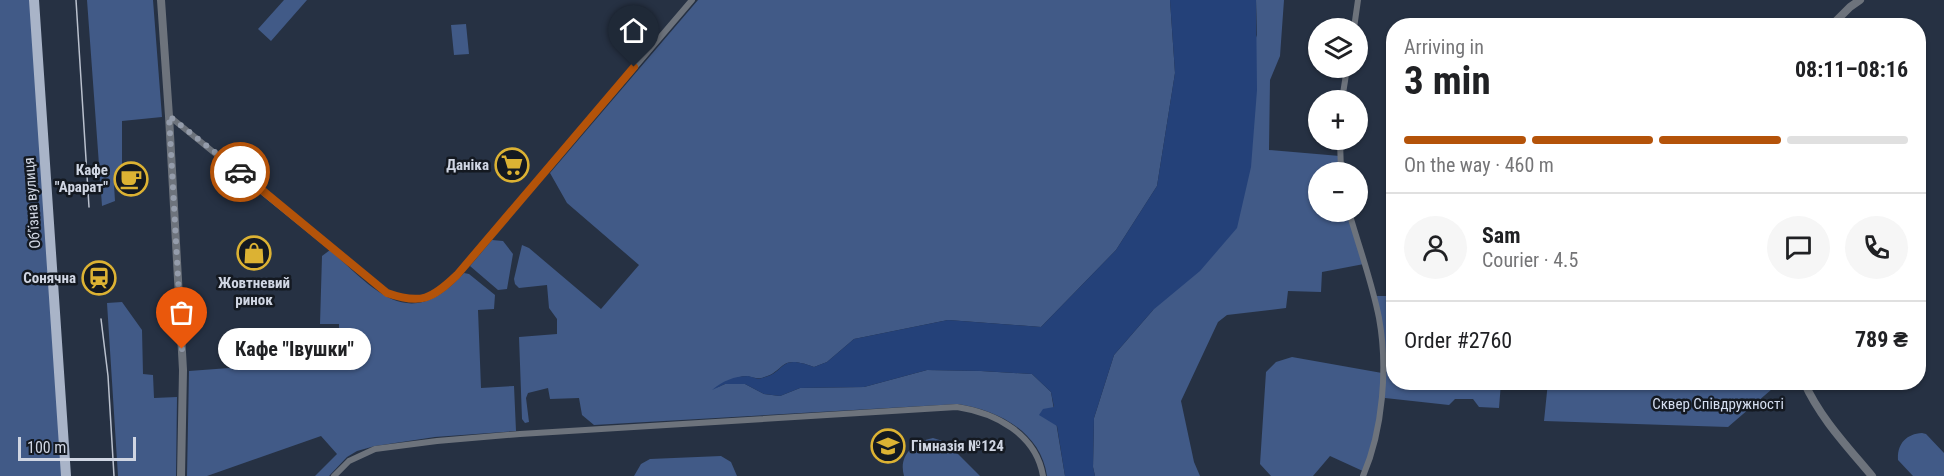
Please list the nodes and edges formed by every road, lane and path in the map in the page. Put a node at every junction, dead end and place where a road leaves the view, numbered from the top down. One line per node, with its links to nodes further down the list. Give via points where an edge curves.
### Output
1 (34, 0): 11 (main road, Обʼїзна вулиця)
2 (161, 0): 8 (street)
3 (692, 0): 8 (street, via 457,275 440,291 423,298 406,299 387,293)
4 (1358, 0): 6 (street)
5 (1860, 0): 7 (street)
6 (1355, 18)
7 (1839, 18)
8 (169, 116): 12 (street, via 183,370)
9 (1352, 222): 15 (street, via 1374,296 1383,354 1381,409)
10 (1808, 390): 16 (street, via 1826,421)
11 (66, 476)
12 (181, 476)
13 (334, 476): 14 (street, via 349,461 375,449 437,441 957,407 1002,420 1020,434 1035,453)
14 (1043, 476)
15 (1363, 476)
16 (1872, 476)

